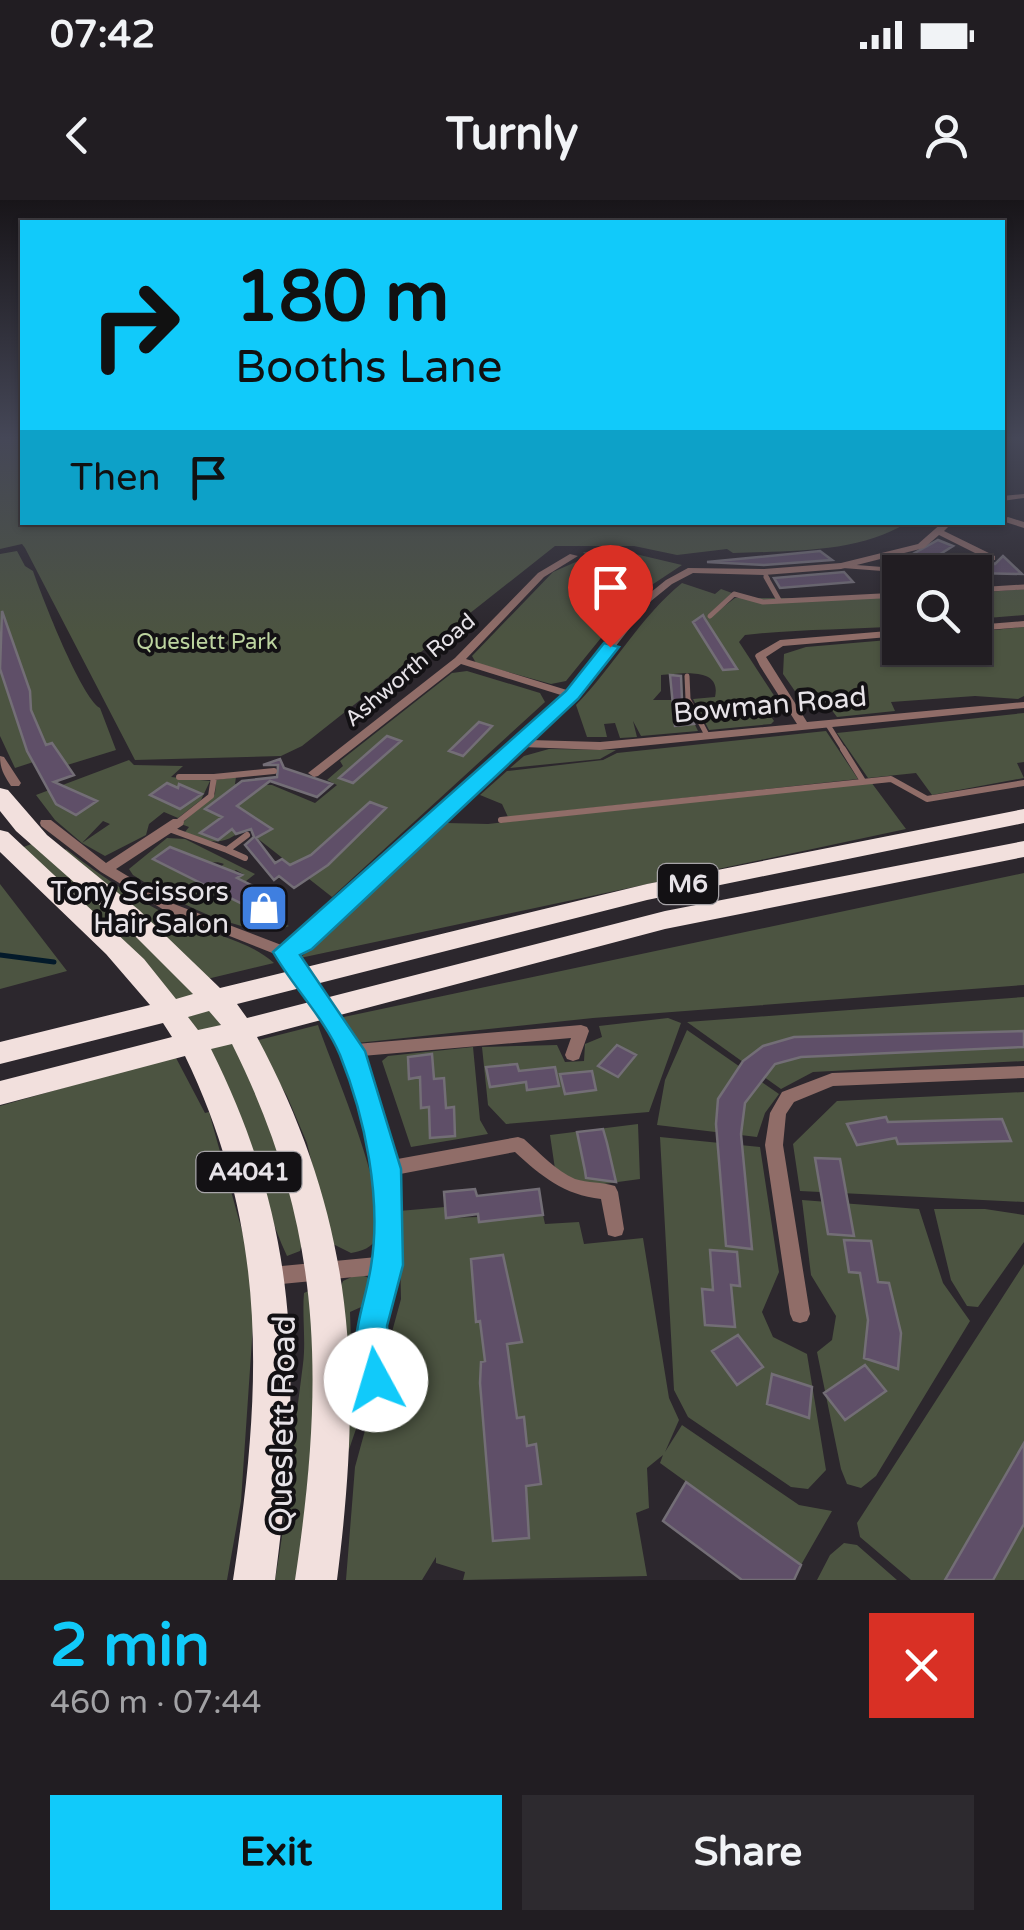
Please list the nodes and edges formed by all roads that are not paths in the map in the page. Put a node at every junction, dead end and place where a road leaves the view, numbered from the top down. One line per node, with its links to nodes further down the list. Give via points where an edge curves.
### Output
1 (1008, 520): 3 (street)
2 (947, 525): 4 (street)
3 (1024, 526)
4 (942, 532): 5 (street); 7 (street, via 921,546)
5 (989, 553)
6 (573, 556): 18 (street, Ashworth Road, via 541,575)
7 (842, 566): 8 (lane); 9 (street)
8 (882, 570)
9 (764, 572): 13 (lane); 20 (street, via 692,570 669,582)
10 (1024, 587): 11 (lane)
11 (992, 589)
12 (882, 596): 13 (lane)
13 (779, 600): 14 (lane, via 734,594)
14 (710, 616)
15 (1024, 624): 16 (street)
16 (992, 627)
17 (882, 634): 23 (street, via 780,642 760,656)
18 (459, 660): 20 (street); 28 (street, Ashworth Road)
19 (687, 676): 24 (lane, via 688,699)
20 (572, 695): 25 (street)
21 (1024, 705): 22 (street, Bowman Road)
22 (828, 725): 23 (street, Bowman Road); 31 (lane)
23 (804, 726): 24 (street, Bowman Road)
24 (706, 735): 25 (street, Bowman Road, via 600,746)
25 (520, 743): 43 (street, via 304,943)
26 (0, 760): 33 (street, Queslett Road)
27 (274, 772): 30 (lane)
28 (314, 773)
29 (179, 778): 30 (lane)
30 (214, 778): 36 (lane, via 210,796)
31 (863, 781): 32 (lane, via 891,780 927,799); 35 (lane)
32 (1024, 783)
33 (7, 789): 38 (highway, Queslett Road / A4041)
34 (1024, 816): 45 (highway, M6, via 646,892)
35 (502, 820)
36 (173, 825): 40 (lane); 42 (street)
37 (247, 835): 40 (lane)
38 (18, 838): 42 (street, Queslett Road); 52 (highway, Queslett Road / A4041, via 132,919 229,1014 278,1102 310,1194); 53 (highway, Queslett Road / A4041, via 148,982 206,1064 246,1158)
39 (1024, 849): 48 (highway, M6, via 666,920)
40 (227, 850): 41 (lane)
41 (246, 858)
42 (106, 869): 43 (street, Queslett Road, via 170,907)
43 (285, 952): 44 (street)
44 (352, 1051): 46 (street, via 581,1031); 49 (street)
45 (0, 1053)
46 (573, 1055)
47 (1024, 1072): 54 (street, via 832,1080 788,1097 778,1113 774,1145)
48 (0, 1093)
49 (386, 1169): 50 (street, via 518,1144 551,1177 576,1190 609,1192); 51 (street)
50 (615, 1228)
51 (387, 1265): 52 (street); 55 (street, via 370,1326)
52 (324, 1270): 53 (street, Queslett Road); 57 (highway, Queslett Road / A4041, via 330,1383 325,1524)
53 (272, 1276): 56 (highway, Queslett Road / A4041, via 272,1439)
54 (800, 1314)
55 (376, 1380)
56 (254, 1580)
57 (316, 1580)

